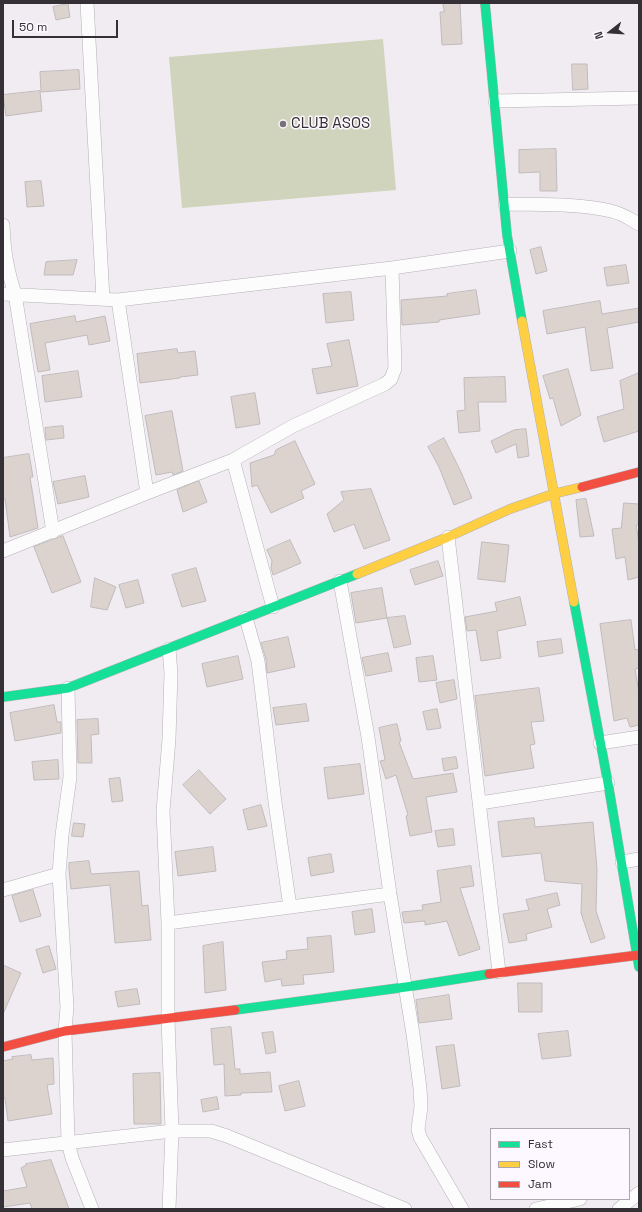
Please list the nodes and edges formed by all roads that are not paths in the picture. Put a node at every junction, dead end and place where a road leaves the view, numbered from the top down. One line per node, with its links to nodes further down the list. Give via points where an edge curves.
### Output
1 (86, 3): 11 (street)
2 (485, 3): 4 (street)
3 (639, 98): 4 (street)
4 (495, 100): 5 (street)
5 (505, 204): 6 (street, via 612,211); 8 (street)
6 (639, 224)
7 (3, 225): 10 (street)
8 (510, 252): 9 (street); 16 (street)
9 (392, 268): 12 (street); 13 (street, via 395,368 391,379 370,392 293,426)
10 (9, 294): 11 (street); 17 (street)
11 (103, 299): 12 (street)
12 (118, 300): 15 (street)
13 (233, 460): 15 (street); 21 (street)
14 (639, 472): 16 (street)
15 (147, 493): 17 (street)
16 (554, 494): 18 (street, via 510,509); 27 (street)
17 (53, 532): 19 (street)
18 (448, 537): 20 (street); 29 (street)
19 (3, 551)
20 (340, 581): 21 (street); 34 (street, via 368,737)
21 (273, 607): 22 (street)
22 (246, 618): 23 (street); 35 (street, via 258,661)
23 (169, 650): 24 (street); 36 (street, via 171,688 163,811)
24 (68, 688): 25 (street); 32 (street, via 70,777)
25 (3, 697)
26 (639, 737): 27 (street)
27 (600, 743): 28 (street)
28 (608, 783): 29 (street); 31 (street)
29 (480, 803): 39 (street)
30 (639, 859): 31 (street)
31 (622, 862): 37 (street)
32 (59, 874): 33 (street); 42 (street, via 67,1007)
33 (3, 890)
34 (390, 894): 35 (street); 40 (street)
35 (290, 907): 36 (street)
36 (168, 924): 41 (street)
37 (638, 955): 38 (street); 39 (street)
38 (639, 966)
39 (499, 972): 40 (street)
40 (406, 987): 41 (street); 52 (street, via 420,1088 420,1137)
41 (168, 1019): 42 (street); 44 (street)
42 (65, 1031): 43 (street); 45 (street)
43 (3, 1047)
44 (172, 1131): 45 (street); 50 (street); 51 (street, via 211,1131 227,1136)
45 (68, 1142): 46 (street); 49 (street)
46 (3, 1150)
47 (639, 1193): 54 (street)
48 (576, 1200): 53 (street)
49 (92, 1209)
50 (169, 1209)
51 (405, 1209)
52 (462, 1209)
53 (536, 1209)
54 (619, 1209)

